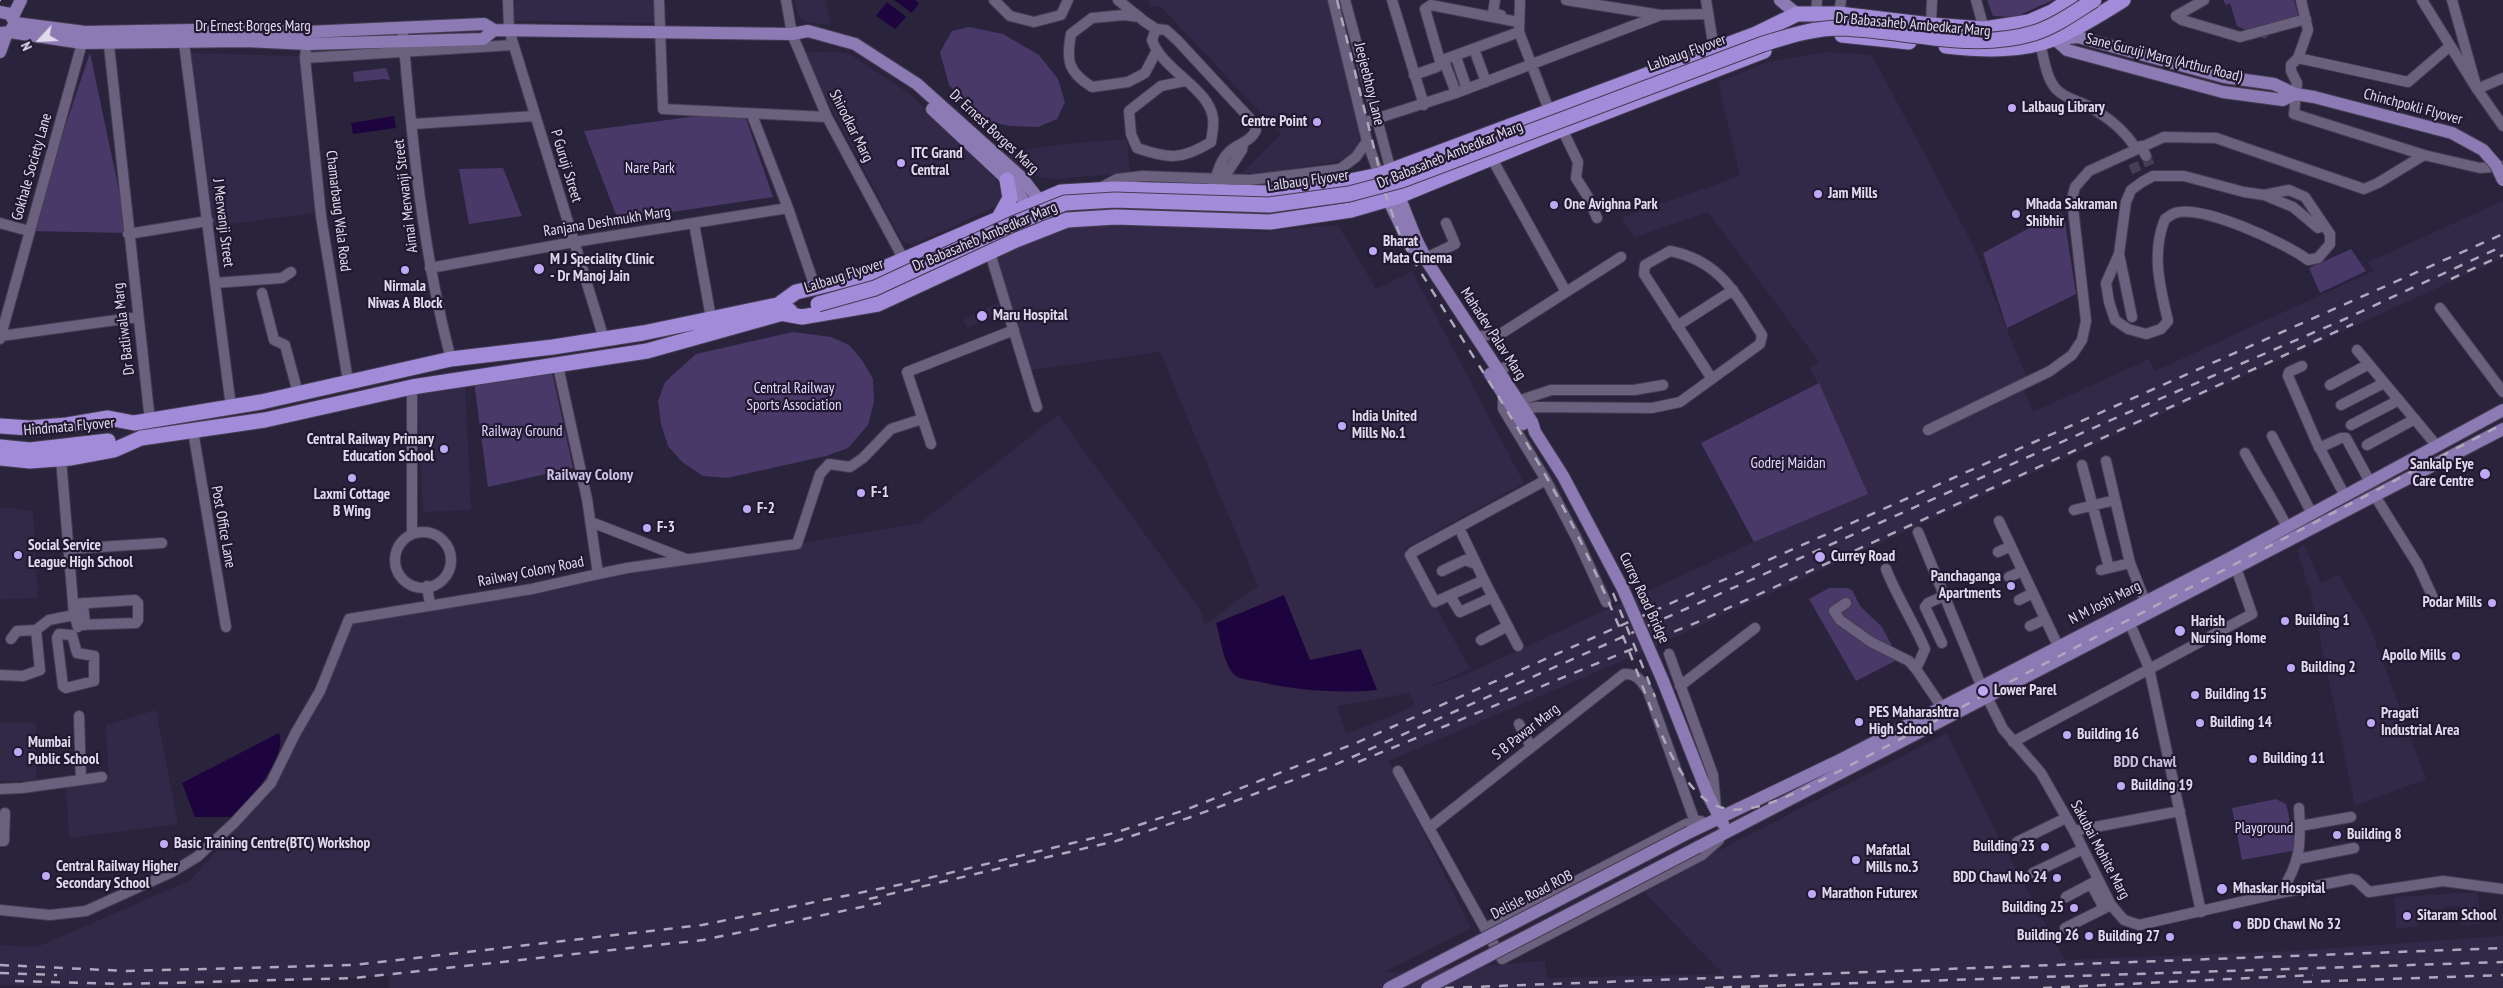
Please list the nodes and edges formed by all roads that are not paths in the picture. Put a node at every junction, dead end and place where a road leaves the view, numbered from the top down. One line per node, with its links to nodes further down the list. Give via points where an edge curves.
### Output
1 (7, 0): 35 (main road)
2 (21, 0): 35 (main road)
3 (508, 0): 40 (street, P Guruji Street)
4 (659, 0): 41 (street)
5 (786, 0): 42 (street, Shirodkar Marg)
6 (994, 0): 7 (street, via 1010,16 1034,22 1061,15)
7 (1068, 0)
8 (1118, 0): 32 (street)
9 (1333, 0): 76 (street, Jeejeebhoy Lane)
10 (1345, 0): 75 (street, Jeejeebhoy Lane)
11 (1392, 0): 62 (street)
12 (1495, 0): 36 (street, via 1494,14)
13 (1520, 0): 36 (street)
14 (1566, 0): 31 (street)
15 (1706, 0): 29 (street)
16 (1780, 0): 30 (main road)
17 (1932, 0): 37 (street)
18 (1976, 0): 39 (street)
19 (2070, 0): 33 (highway, Dr Babasaheb Ambedkar Marg)
20 (2083, 0): 117 (highway, Lalbaug Flyover, bridge, via 2031,29 1997,36 1960,36 1840,24 1803,27 1740,47 1398,176 1346,190 1268,201 1115,196 1062,199 872,280)
21 (2094, 0): 117 (highway, Lalbaug Flyover, bridge, via 2035,33 1998,41 1840,28 1805,31 1402,180 1349,194 1270,205 1115,200 1065,203 875,288)
22 (2123, 0): 49 (highway, Dr Babasaheb Ambedkar Marg)
23 (2204, 0): 34 (street, via 2176,16 2240,37)
24 (2301, 0): 34 (street)
25 (2422, 0): 52 (street)
26 (2452, 0): 67 (street)
27 (1817, 7): 28 (highway, Dr Babasaheb Ambedkar Marg); 30 (highway, Dr Babasaheb Ambedkar Marg)
28 (1840, 7): 37 (highway, Dr Babasaheb Ambedkar Marg)
29 (1707, 14): 31 (street); 53 (street)
30 (1798, 14): 53 (highway, Dr Babasaheb Ambedkar Marg)
31 (1661, 15): 61 (street)
32 (1138, 17): 38 (street); 55 (street, via 1092,18 1071,34 1067,55 1076,77 1092,87 1128,82 1145,73)
33 (2036, 18): 39 (highway, Dr Babasaheb Ambedkar Marg); 49 (main road, Sane Guruji Marg (Arthur Road))
34 (2306, 18): 58 (street, via 2308,30)
35 (6, 23): 46 (main road, Dr Ernest Borges Marg); 54 (main road)
36 (1518, 24): 56 (street); 60 (street, via 1428,6 1425,13); 61 (street)
37 (1931, 26): 39 (highway, Dr Babasaheb Ambedkar Marg)
38 (1156, 29): 55 (street, via 1152,40); 90 (street, via 1166,30 1178,41 1254,123 1253,138 1227,154 1219,166)
39 (1984, 29)
40 (509, 30): 41 (main road, Dr Ernest Borges Marg); 48 (main road, Dr Ernest Borges Marg, via 494,30 483,38); 51 (street, P Guruji Street)
41 (660, 32): 42 (main road, Dr Ernest Borges Marg); 72 (street, via 663,110)
42 (797, 34): 74 (street, Shirodkar Marg); 89 (main road, Dr Ernest Borges Marg, via 806,40 851,49 888,70)
43 (246, 35): 45 (main road, Dr Ernest Borges Marg); 47 (main road, Dr Ernest Borges Marg); 50 (main road, Dr Ernest Borges Marg)
44 (108, 37): 45 (main road, Dr Ernest Borges Marg); 46 (main road, Dr Ernest Borges Marg); 104 (street, Dr Batliwala Marg)
45 (160, 37): 50 (main road, Dr Ernest Borges Marg)
46 (84, 38): 103 (street, Gokhale Society Lane)
47 (307, 38): 48 (main road, Dr Ernest Borges Marg); 57 (street, Chamarbaug Wala Road)
48 (404, 41): 51 (street); 57 (street); 77 (street, Aimai Merwanji Street)
49 (2047, 41): 69 (main road, Sane Guruji Marg (Arthur Road), via 2067,50 2223,92 2283,100); 79 (highway, Dr Babasaheb Ambedkar Marg, via 1997,50 1839,34 1802,39); 81 (street, via 2047,71 2056,89 2116,126 2129,137)
50 (184, 42): 97 (street, J Merwanji Street)
51 (513, 45): 73 (street, P Guruji Street)
52 (2450, 46): 58 (street, via 2408,82); 67 (street)
53 (1714, 49): 71 (highway, Dr Babasaheb Ambedkar Marg)
54 (0, 52)
55 (1156, 52): 65 (street)
56 (1475, 52): 59 (street); 64 (street)
57 (306, 58): 136 (street, Chamarbaug Wala Road, via 321,216)
58 (2298, 58): 69 (street, via 2291,65 2297,82)
59 (1456, 59): 60 (street); 66 (street)
60 (1442, 65): 62 (street); 68 (street)
61 (1532, 66): 64 (street); 71 (street)
62 (1414, 75): 70 (street)
63 (2503, 78): 67 (street)
64 (1485, 80): 66 (street)
65 (1185, 81): 65 (street, via 1205,101 1213,118 1211,142 1191,154 1162,156 1138,148 1131,134 1129,111 1161,86)
66 (1466, 87): 68 (street)
67 (2477, 89): 78 (street)
68 (1450, 92): 70 (street)
69 (2295, 94): 82 (street, via 2294,114); 88 (main road, Chinchpokli Flyover, bridge, via 2452,133 2483,150)
70 (1424, 105): 75 (street)
71 (1550, 110): 87 (highway, Dr Babasaheb Ambedkar Marg)
72 (752, 115): 74 (street); 94 (street)
73 (535, 116): 77 (street); 105 (street, P Guruji Street)
74 (827, 116): 110 (street, Shirodkar Marg)
75 (1376, 119): 76 (street); 87 (street, Jeejeebhoy Lane)
76 (1363, 122): 80 (street, Jeejeebhoy Lane)
77 (413, 124): 111 (street, Aimai Merwanji Street)
78 (2503, 126)
79 (1562, 129): 84 (highway, Dr Babasaheb Ambedkar Marg); 96 (street, via 1578,162 1576,178)
80 (1367, 141): 87 (street, Jeejeebhoy Lane); 90 (street, via 1356,157 1340,169)
81 (2135, 149): 82 (street, via 2164,137 2216,138 2364,189); 83 (street); 85 (street); 157 (street, via 2089,171 2074,187 2072,199 2086,321 2082,340 2072,356 2050,371)
82 (2424, 155): 86 (street, via 2480,168)
83 (2146, 156)
84 (1491, 158): 92 (highway, Dr Babasaheb Ambedkar Marg); 115 (street)
85 (2133, 163)
86 (2503, 166)
87 (1384, 173): 90 (highway, Dr Babasaheb Ambedkar Marg, via 1268,194); 92 (street)
88 (2503, 180)
89 (1014, 181): 93 (main road, Dr Ernest Borges Marg); 95 (highway, via 1010,198)
90 (1216, 185): 93 (highway, Dr Babasaheb Ambedkar Marg, via 1061,192)
91 (2264, 195): 102 (street, via 2293,207); 107 (street, via 2184,176 2152,172 2140,178 2126,202); 107 (street, via 2289,190 2304,197 2327,227 2330,244 2318,258 2308,260 2285,245 2242,226 2176,212 2165,219 2157,248 2168,321 2161,329 2146,334 2128,329 2114,320 2106,283)
92 (1393, 197): 101 (highway, Dr Babasaheb Ambedkar Marg, via 1351,210 1270,222 1115,217 1067,220); 109 (main road, Mahadev Palav Marg); 143 (main road, via 1426,274)
93 (1032, 203): 95 (highway, Dr Babasaheb Ambedkar Marg); 101 (main road, Dr Ernest Borges Marg)
94 (788, 208): 99 (street, Ranjana Deshmukh Marg); 117 (street)
95 (1000, 216): 110 (highway, Dr Babasaheb Ambedkar Marg)
96 (1597, 218)
97 (208, 222): 104 (street); 113 (street, J Merwanji Street)
98 (0, 223): 103 (street)
99 (694, 223): 105 (street, Ranjana Deshmukh Marg); 122 (street)
100 (1446, 223): 109 (street, via 1455,244)
101 (1045, 228): 106 (highway, Dr Babasaheb Ambedkar Marg)
102 (2318, 228)
103 (29, 231): 125 (street, Gokhale Society Lane)
104 (128, 234): 120 (street, Dr Batliwala Marg)
105 (574, 242): 111 (street, Ranjana Deshmukh Marg); 126 (street, P Guruji Street)
106 (990, 253): 119 (highway, Dr Babasaheb Ambedkar Marg, via 878,304 802,317); 124 (street)
107 (2119, 254): 121 (street)
108 (1621, 257): 115 (street)
109 (1426, 258): 127 (main road, Mahadev Palav Marg)
110 (904, 260): 117 (highway, Dr Babasaheb Ambedkar Marg)
111 (430, 268): 129 (street, Aimai Merwanji Street)
112 (291, 272): 113 (street, via 282,278)
113 (215, 283): 146 (street, J Merwanji Street)
114 (1733, 290): 123 (street); 123 (street, via 1719,272 1676,252 1665,252 1643,269); 135 (street, via 1763,340)
115 (1566, 292): 127 (street, via 1502,333 1482,336)
116 (262, 293): 142 (street, via 274,340 285,345)
117 (816, 295): 119 (highway, Lalbaug Flyover)
118 (2440, 308): 141 (street)
119 (779, 309): 122 (highway); 132 (highway, Hindmata Flyover, via 647,351)
120 (138, 317): 125 (street); 152 (street, Dr Batliwala Marg)
121 (2132, 317)
122 (711, 318): 126 (highway)
123 (1677, 326): 135 (street)
124 (1014, 330): 147 (street); 150 (street, via 906,372)
125 (0, 337)
126 (604, 340): 129 (highway)
127 (1477, 340): 134 (main road, Mahadev Palav Marg)
128 (2357, 350): 131 (street)
129 (451, 359): 136 (highway)
130 (1513, 362): 134 (street)
131 (2369, 364): 137 (street); 139 (street)
132 (558, 366): 140 (highway, Hindmata Flyover); 182 (street, Railway Colony Road)
133 (2302, 366): 167 (street, via 2289,372 2288,376)
134 (1498, 372): 148 (main road, Mahadev Palav Marg)
135 (1712, 379): 148 (street, via 1680,402 1652,408 1537,406)
136 (348, 381): 142 (highway)
137 (2384, 383): 144 (street); 145 (street)
138 (1663, 385): 148 (street, via 1634,390 1551,390)
139 (2330, 385)
140 (412, 387): 158 (highway, Hindmata Flyover, via 265,420); 185 (street)
141 (2503, 392)
142 (298, 393): 146 (highway)
143 (1503, 395): 148 (main road); 173 (street, via 1503,409)
144 (2399, 400): 151 (street); 155 (street)
145 (2341, 405)
146 (231, 407): 152 (highway)
147 (1038, 407)
148 (1521, 410): 246 (main road, Currey Road Bridge, bridge, via 1532,422 1563,476 1624,590)
149 (2503, 410): 165 (main road, N M Joshi Marg)
150 (922, 419): 163 (street); 191 (street, via 891,429 863,458 850,466 829,464 820,474 797,544)
151 (2415, 419): 164 (street); 165 (street)
152 (150, 421): 153 (highway)
153 (134, 423): 154 (highway, via 108,418 67,426); 159 (highway, Hindmata Flyover)
154 (0, 426)
155 (2351, 426)
156 (2503, 429): 176 (main road, N M Joshi Marg)
157 (1928, 430)
158 (193, 432): 162 (highway, Hindmata Flyover); 218 (street, Post Office Lane)
159 (117, 433): 160 (highway, Hindmata Flyover, via 30,438); 162 (highway, Hindmata Flyover); 166 (highway, Hindmata Flyover, via 30,450)
160 (0, 436)
161 (2272, 436): 180 (street)
162 (141, 438): 170 (highway, via 114,450)
163 (931, 444)
164 (2367, 444)
165 (2437, 446): 174 (main road, N M Joshi Marg)
166 (0, 447)
167 (2319, 448): 174 (street, via 2346,438); 175 (street)
168 (2245, 453): 183 (street)
169 (0, 458): 170 (highway)
170 (61, 460): 189 (street)
171 (2106, 461): 177 (street)
172 (2082, 465): 178 (street)
173 (1546, 480): 203 (street, via 1413,552 1411,559 1433,598 1439,602); 208 (street)
174 (2370, 482): 175 (main road, N M Joshi Marg)
175 (2345, 496): 180 (main road, N M Joshi Marg)
176 (2375, 496): 192 (main road, N M Joshi Marg); 209 (street, via 2418,565)
177 (2115, 500): 178 (street); 193 (street)
178 (2092, 505): 179 (street); 193 (street, via 2105,569)
179 (2074, 510)
180 (2312, 514): 183 (main road, N M Joshi Marg)
181 (1999, 521): 188 (street)
182 (591, 522): 191 (street); 198 (street, Railway Colony Road)
183 (2287, 527): 192 (main road, N M Joshi Marg)
184 (1918, 532): 204 (street, Sakubai Mohite Marg)
185 (412, 533): 201 (street, via 397,547 394,566 411,587); 201 (street, via 430,532 438,536 450,551 452,560 446,578)
186 (1462, 534): 194 (street)
187 (162, 543): 189 (street)
188 (2011, 546): 190 (street); 197 (street)
189 (68, 550): 211 (street)
190 (1998, 552)
191 (687, 559): 198 (street)
192 (2234, 562): 207 (main road, N M Joshi Marg); 213 (main road, N M Joshi Marg); 229 (street, via 2252,614)
193 (2130, 563): 207 (street)
194 (1476, 564): 196 (street, via 1465,560); 200 (street)
195 (1886, 568): 230 (street, via 1898,600 1911,618 1925,649)
196 (1442, 571)
197 (2022, 571): 199 (street); 202 (street)
198 (598, 574): 212 (street, Railway Colony Road, via 532,589)
199 (2009, 577)
200 (1484, 580): 203 (street); 205 (street)
201 (427, 586): 212 (street)
202 (2033, 593): 206 (street); 214 (street)
203 (1450, 596): 205 (street, via 1460,612)
204 (1944, 596): 223 (street, via 1926,607); 233 (street, Sakubai Mohite Marg)
205 (1493, 597): 216 (street)
206 (2019, 600)
207 (2145, 601): 213 (main road, N M Joshi Marg)
208 (1606, 602)
209 (2435, 602)
210 (1846, 603): 230 (street, via 1835,609 1834,614 1840,620)
211 (78, 604): 215 (street); 215 (street, via 135,600 138,603 138,620)
212 (430, 605): 265 (street, Railway Colony Road, via 349,619 320,691 271,783 234,824 196,857 172,872 86,910 50,915)
213 (2127, 617): 225 (main road, N M Joshi Marg); 229 (street); 233 (main road, N M Joshi Marg)
214 (2045, 619): 217 (street); 225 (street)
215 (73, 624): 220 (street, via 49,620); 227 (street, via 57,638); 227 (street, via 77,653 94,656 96,679 65,687)
216 (1508, 626): 222 (street); 224 (street)
217 (2030, 626)
218 (226, 627)
219 (1755, 628): 232 (street)
220 (36, 630): 221 (street, via 17,631); 228 (street)
221 (11, 639)
222 (1481, 640)
223 (1942, 643)
224 (1518, 646)
225 (2058, 646): 233 (main road, N M Joshi Marg)
226 (1669, 654): 232 (street)
227 (60, 662): 228 (street)
228 (41, 665): 231 (street, via 40,670 31,675)
229 (2149, 668): 237 (street); 244 (street)
230 (1916, 669): 234 (street)
231 (0, 675)
232 (1680, 686): 246 (street, via 1713,775)
233 (1984, 691): 234 (main road, N M Joshi Marg); 237 (street, Sakubai Mohite Marg); 253 (main road, N M Joshi Marg)
234 (1941, 706): 246 (main road, N M Joshi Marg, via 1838,761)
235 (79, 716): 241 (street)
236 (1519, 724): 238 (street)
237 (2013, 742): 248 (street, Sakubai Mohite Marg, via 2041,773)
238 (1531, 747): 250 (street, S B Pawar Marg, via 1624,674 1632,673 1648,691); 251 (street, S B Pawar Marg)
239 (1398, 771): 251 (street)
240 (102, 777): 241 (street)
241 (81, 780): 242 (street)
242 (0, 789)
243 (2299, 808): 249 (street)
244 (2180, 811): 252 (street); 266 (street)
245 (4, 813): 254 (street, via 4,841)
246 (1718, 814): 250 (main road, Delisle Road ROB); 253 (main road)
247 (2351, 817): 249 (street)
248 (2066, 818): 252 (street, Sakubai Mohite Marg); 255 (street)
249 (2300, 826): 258 (street)
250 (1693, 827): 267 (street, via 1686,824); 269 (main road, Delisle Road ROB, bridge)
251 (1429, 828): 267 (street)
252 (2074, 831): 257 (street, Sakubai Mohite Marg)
253 (1727, 832): 267 (street, via 1702,855 1502,959); 270 (main road, N M Joshi Marg, bridge)
254 (0, 841)
255 (2017, 842)
256 (2354, 848): 258 (street)
257 (2082, 849): 259 (street); 260 (street, Sakubai Mohite Marg)
258 (2298, 860): 262 (street, via 2292,877)
259 (2032, 873)
260 (2095, 882): 263 (street); 264 (street, Sakubai Mohite Marg)
261 (2503, 888): 262 (street, Sakubai Mohite Marg, via 2443,880 2369,892 2351,879)
262 (2280, 893): 266 (street, Sakubai Mohite Marg)
263 (2066, 896)
264 (2107, 907): 266 (street, Sakubai Mohite Marg, via 2124,920 2139,924); 268 (street)
265 (0, 910)
266 (2201, 912)
267 (1486, 928)
268 (2065, 928)
269 (1389, 988)
270 (1427, 988)

